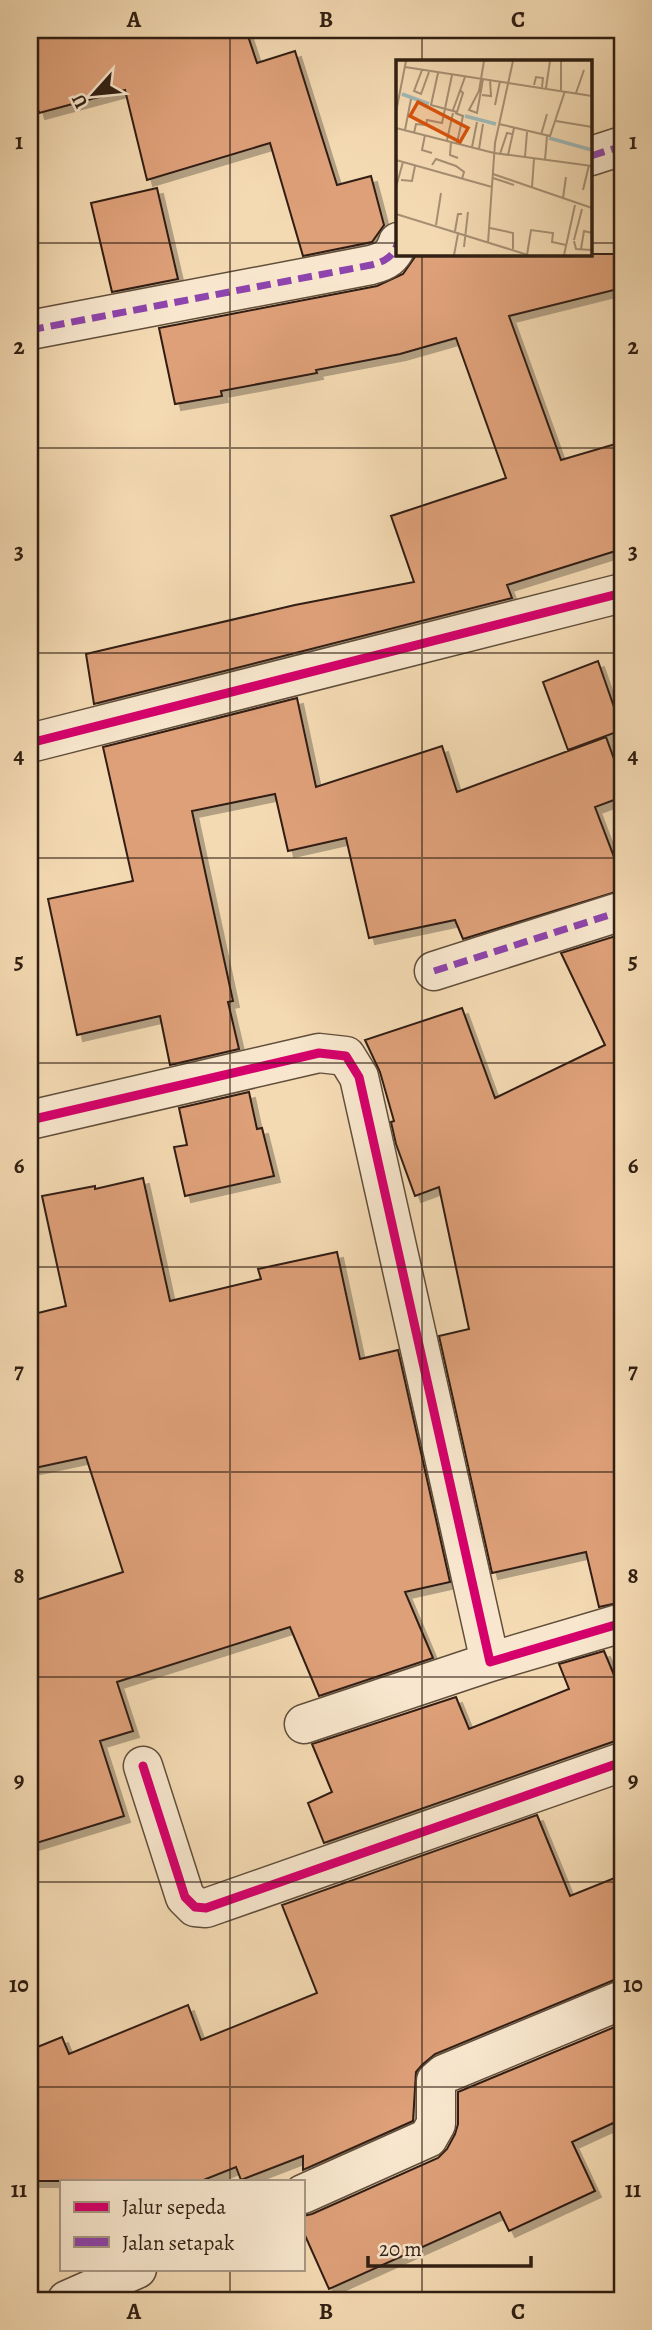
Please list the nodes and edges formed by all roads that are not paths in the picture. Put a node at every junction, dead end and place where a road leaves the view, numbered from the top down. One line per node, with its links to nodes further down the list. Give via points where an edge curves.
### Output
1 (622, 146): 2 (street)
2 (592, 156)
3 (396, 248): 4 (street, via 384,262 371,265)
4 (30, 330)
5 (622, 593): 6 (street)
6 (30, 743)
7 (622, 911): 8 (street)
8 (434, 971)
9 (30, 1120): 11 (street, via 319,1052 346,1056 359,1077)
10 (622, 1623): 11 (street)
11 (490, 1662): 12 (street)
12 (304, 1724)
13 (622, 1762): 14 (street, via 206,1908 195,1907 185,1897)
14 (144, 1766)
15 (622, 2000): 16 (street, via 444,2074 436,2081 436,2123 428,2138)
16 (304, 2194)
17 (135, 2270): 18 (street)
18 (67, 2300)

